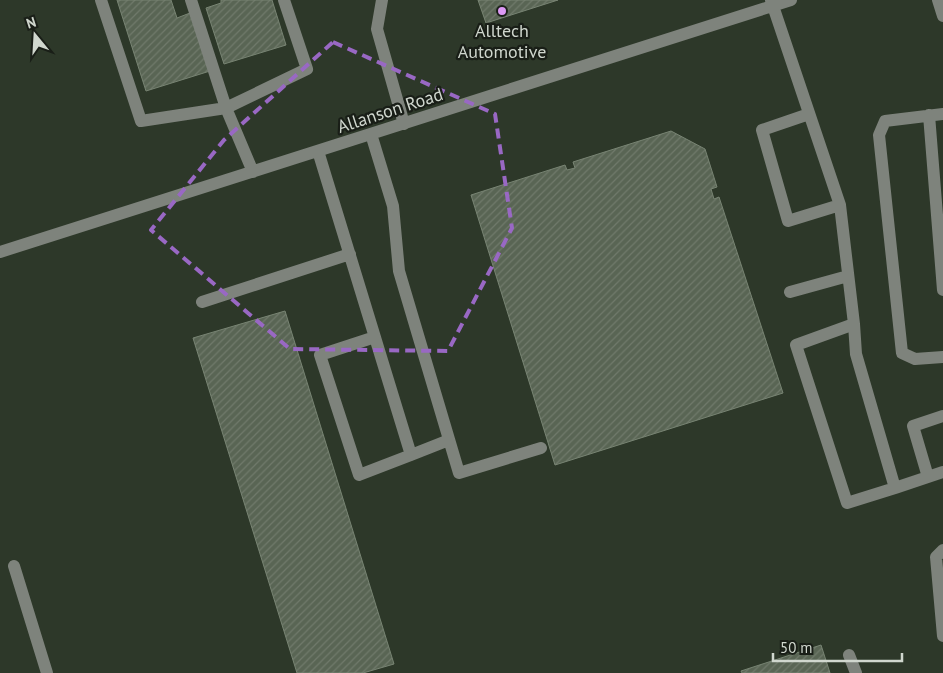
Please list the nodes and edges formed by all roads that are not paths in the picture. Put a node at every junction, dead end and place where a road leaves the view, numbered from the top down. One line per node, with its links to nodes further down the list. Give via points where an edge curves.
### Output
1 (101, 0): 9 (street, via 141,121)
2 (190, 0): 9 (street)
3 (284, 0): 9 (street, via 307,69)
4 (382, 0): 13 (street, via 377,29)
5 (791, 0): 7 (street, Allanson Road)
6 (938, 0): 8 (street)
7 (772, 3): 10 (street); 13 (street, Allanson Road)
8 (943, 16)
9 (226, 108): 16 (street)
10 (809, 114): 17 (street); 17 (street, via 762,130 788,221)
11 (943, 114): 12 (street)
12 (929, 115): 21 (street); 26 (street, via 885,121 879,135 902,353 915,359)
13 (404, 124): 14 (street, Allanson Road)
14 (371, 134): 15 (street, Allanson Road); 28 (street, via 393,206 398,271)
15 (318, 151): 16 (street, Allanson Road); 19 (street)
16 (253, 172): 18 (street, Allanson Road)
17 (840, 205): 20 (street)
18 (0, 252)
19 (350, 254): 23 (street); 25 (street)
20 (848, 276): 22 (street); 24 (street)
21 (943, 290)
22 (790, 292)
23 (202, 302)
24 (854, 324): 33 (street, via 856,354); 33 (street, via 796,345 847,502)
25 (375, 337): 30 (street); 30 (street, via 320,355 359,475)
26 (943, 357)
27 (943, 416): 32 (street, via 913,426)
28 (449, 440): 29 (street, via 460,473); 30 (street)
29 (541, 448)
30 (411, 455)
31 (943, 472): 32 (street)
32 (928, 477): 33 (street)
33 (895, 488)
34 (943, 550): 36 (street, via 936,557)
35 (14, 566): 38 (street)
36 (943, 636)
37 (849, 655): 39 (street)
38 (47, 673)
39 (856, 673)

